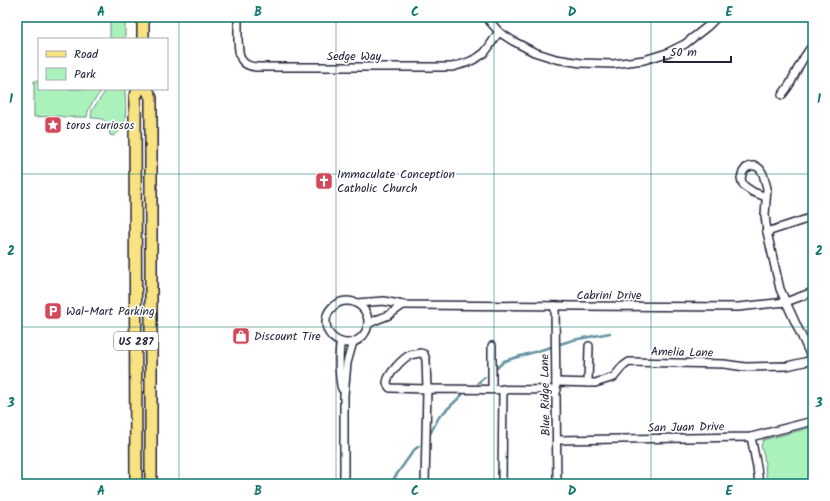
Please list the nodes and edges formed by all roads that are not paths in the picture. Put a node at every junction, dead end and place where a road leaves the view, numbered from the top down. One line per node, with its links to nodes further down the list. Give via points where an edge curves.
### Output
1 (143, 17): 6 (main road)
2 (238, 17): 5 (street, Sedge Way, via 239,54 243,62 256,67 452,67 468,63 485,52)
3 (486, 17): 5 (street)
4 (717, 17): 5 (street, via 685,44 667,53 644,60 613,64 556,60 534,52)
5 (499, 32)
6 (143, 38)
7 (813, 45): 10 (street)
8 (139, 90): 34 (main road, US 287, via 135,104)
9 (147, 90): 35 (main road, US 287, via 151,98)
10 (782, 96)
11 (766, 197): 11 (street, via 744,186 741,178 746,168 756,166 760,169 767,188); 13 (street)
12 (813, 217): 13 (street)
13 (766, 232): 15 (street, via 780,289)
14 (813, 292): 15 (street, Cabrini Drive)
15 (786, 302): 18 (street, Cabrini Drive, via 738,307); 24 (street)
16 (356, 303): 17 (street, Cabrini Drive, via 384,301); 19 (street, via 365,312); 20 (street, via 342,302 330,310 327,316 327,329 330,335)
17 (403, 305): 18 (street, Cabrini Drive); 19 (street, via 389,315)
18 (555, 306): 26 (street, Blue Ridge Lane)
19 (368, 324): 21 (street, via 363,336)
20 (340, 342): 21 (street); 30 (street, via 341,385)
21 (353, 342): 30 (street, via 347,363)
22 (492, 346): 28 (street)
23 (588, 346): 25 (street)
24 (813, 361): 25 (street, Amelia Lane, via 787,366 745,367 724,364 629,362 614,377)
25 (588, 383): 26 (street, Amelia Lane)
26 (557, 386): 29 (street, Amelia Lane); 33 (street, Blue Ridge Lane)
27 (427, 389): 27 (street, Amelia Lane, via 426,360 424,354 420,353 410,355 400,362 387,384 390,388); 28 (street, Amelia Lane); 37 (street)
28 (492, 389): 29 (street, Amelia Lane)
29 (503, 389): 38 (street)
30 (344, 395): 36 (street)
31 (813, 421): 32 (street, San Juan Drive)
32 (751, 437): 33 (street, San Juan Drive); 40 (street)
33 (557, 440): 39 (street, Blue Ridge Lane)
34 (136, 484)
35 (151, 484)
36 (344, 484)
37 (425, 484)
38 (502, 484)
39 (557, 484)
40 (759, 484)

